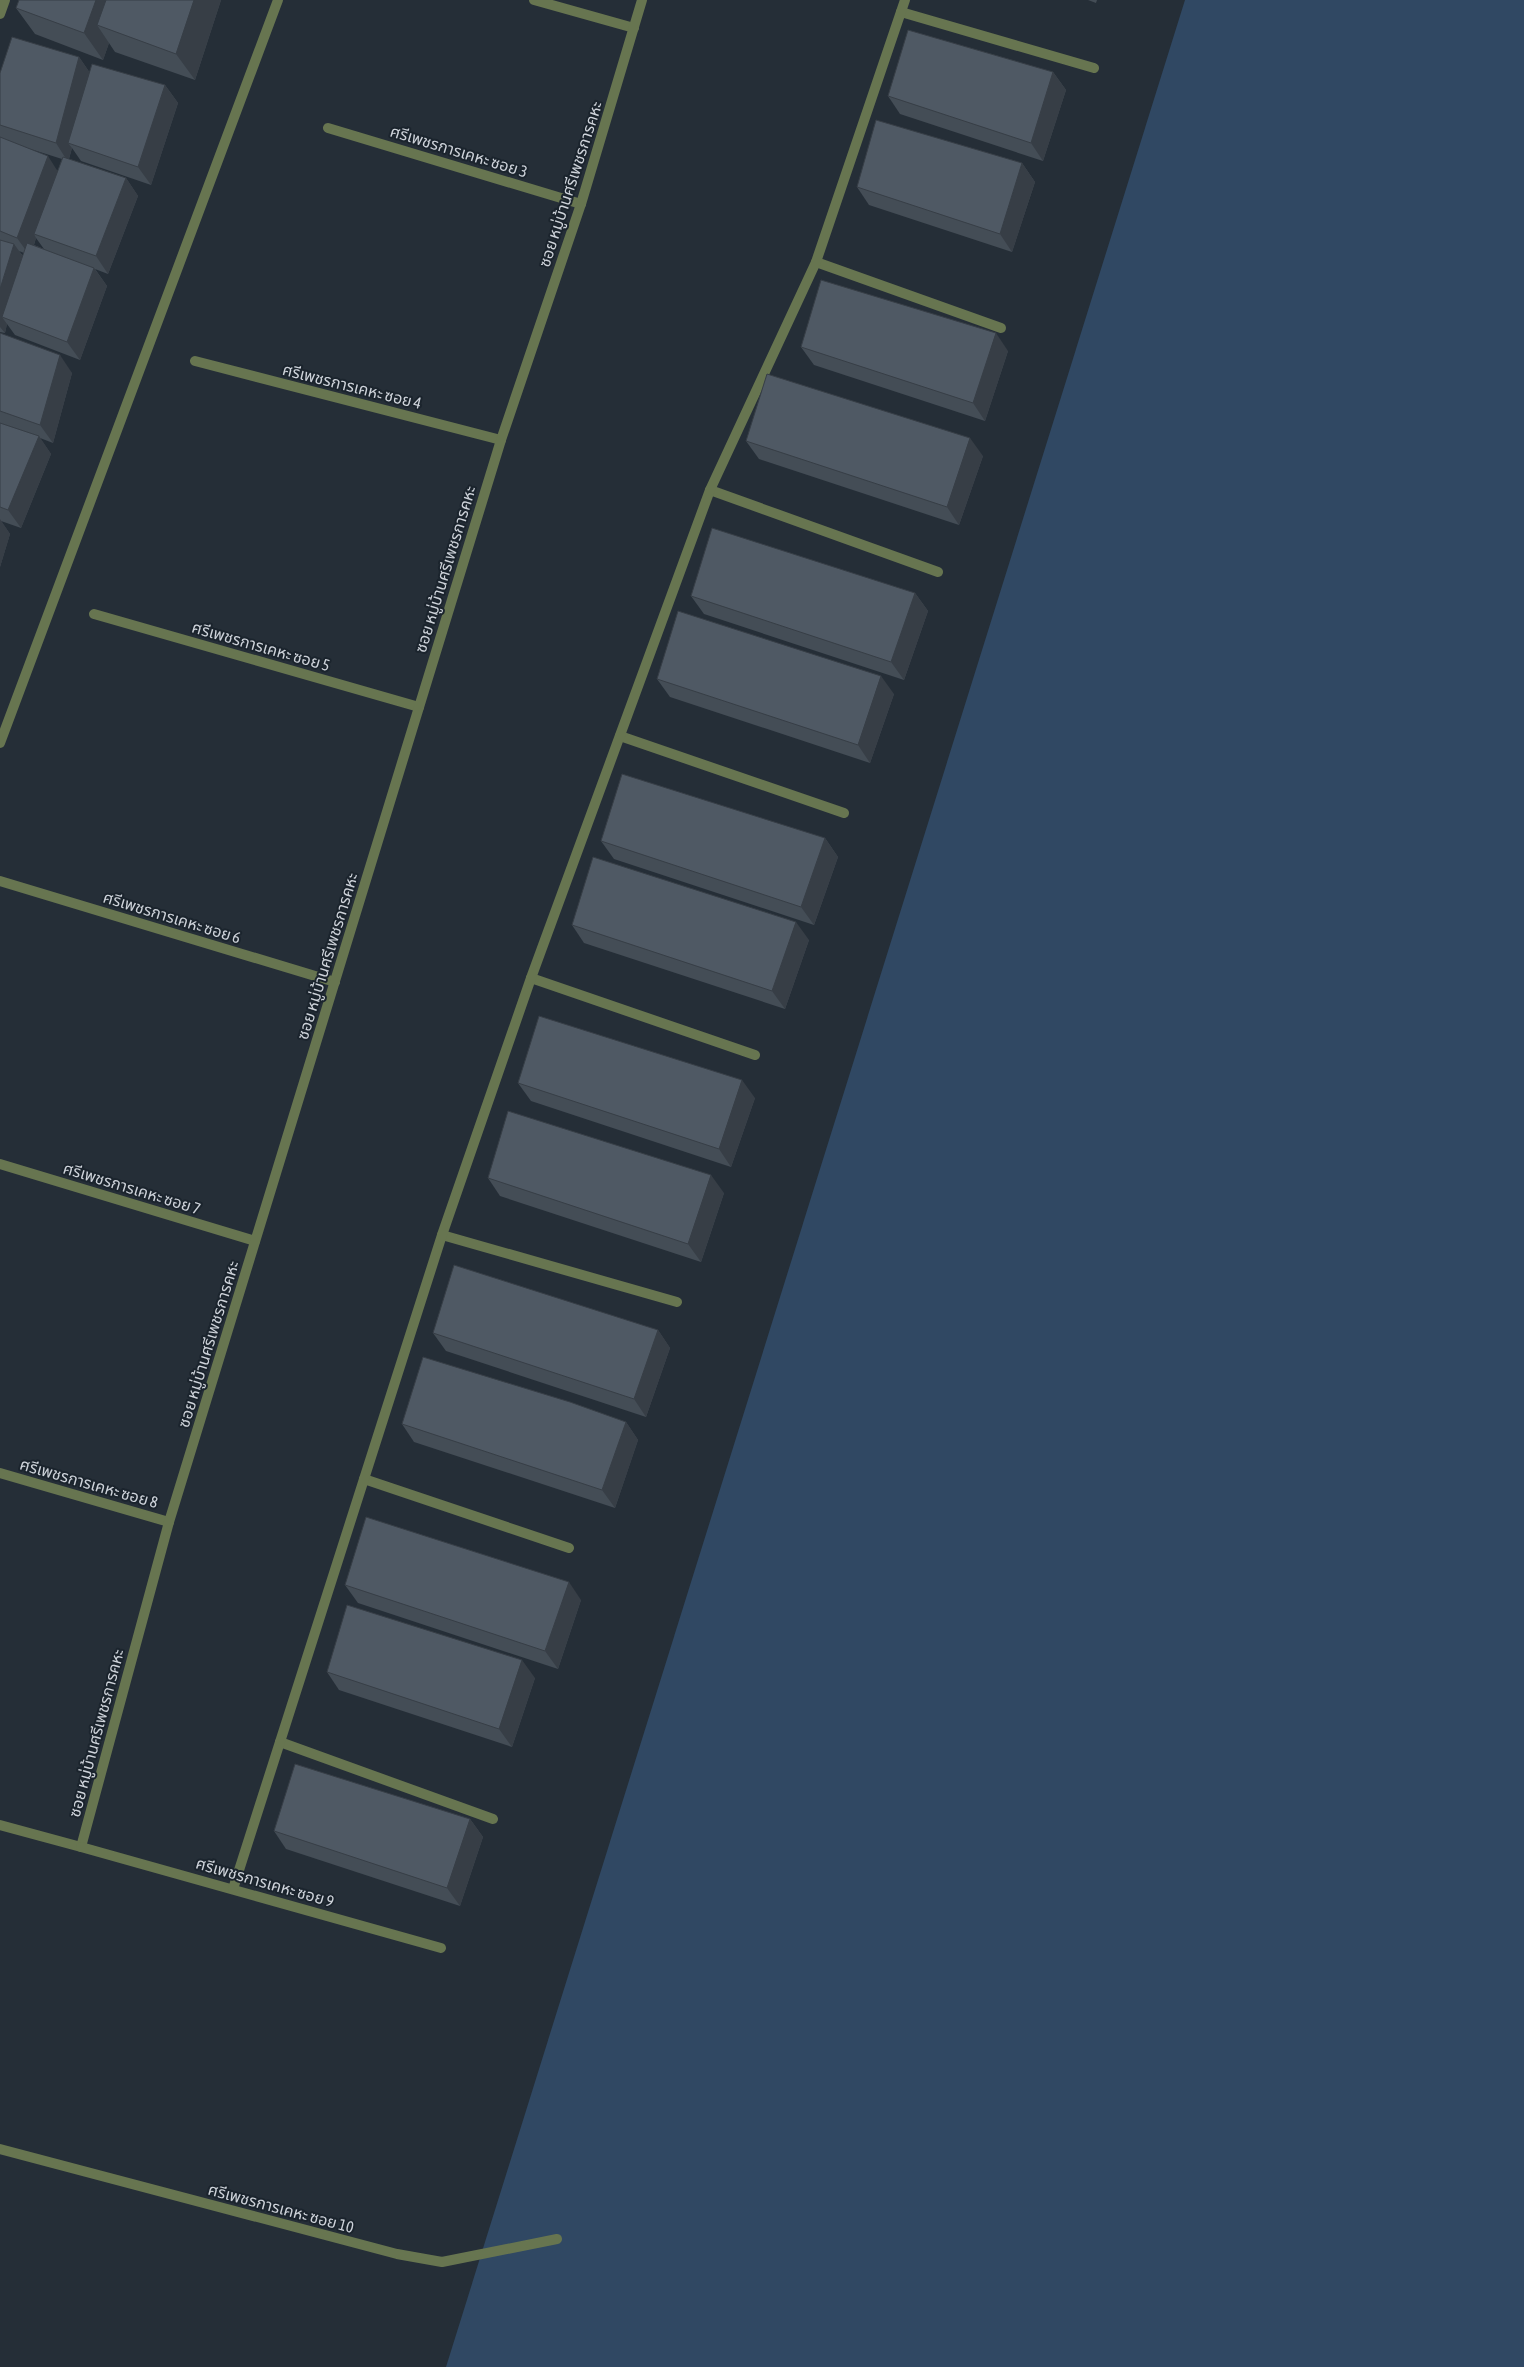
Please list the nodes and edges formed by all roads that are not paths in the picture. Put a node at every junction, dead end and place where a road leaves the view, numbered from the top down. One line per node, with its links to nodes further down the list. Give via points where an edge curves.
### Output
1 (5, 0): 7 (street)
2 (278, 0): 21 (street)
3 (534, 0): 8 (street)
4 (642, 0): 8 (street, ซอย หมู่บ้านศรีเพชรการคหะ)
5 (905, 0): 6 (street)
6 (901, 12): 9 (street); 12 (street)
7 (0, 14)
8 (634, 28): 11 (street, ซอย หมู่บ้านศรีเพชรการคหะ)
9 (1094, 68)
10 (328, 128): 11 (street, ศรีเพชรการเคหะ ซอย 3)
11 (581, 204): 15 (street, ซอย หมู่บ้านศรีเพชรการคหะ)
12 (816, 262): 13 (street); 16 (street)
13 (1001, 328)
14 (195, 361): 15 (street, ศรีเพชรการเคหะ ซอย 4)
15 (500, 440): 19 (street, ซอย หมู่บ้านศรีเพชรการคหะ)
16 (710, 490): 17 (street); 20 (street)
17 (938, 572)
18 (94, 614): 19 (street, ศรีเพชรการเคหะ ซอย 5)
19 (419, 707): 25 (street, ซอย หมู่บ้านศรีเพชรการคหะ)
20 (620, 736): 22 (street); 24 (street)
21 (0, 743)
22 (844, 814)
23 (0, 881): 25 (street, ศรีเพชรการเคหะ ซอย 6)
24 (531, 978): 26 (street); 28 (street)
25 (335, 982): 29 (street, ซอย หมู่บ้านศรีเพชรการคหะ)
26 (755, 1055)
27 (0, 1164): 29 (street, ศรีเพชรการเคหะ ซอย 7)
28 (442, 1235): 30 (street); 32 (street)
29 (255, 1241): 33 (street, ซอย หมู่บ้านศรีเพชรการคหะ)
30 (677, 1302)
31 (0, 1473): 33 (street, ศรีเพชรการเคหะ ซอย 8)
32 (364, 1479): 34 (street); 35 (street)
33 (169, 1522): 38 (street, ซอย หมู่บ้านศรีเพชรการคหะ)
34 (569, 1548)
35 (280, 1742): 36 (street); 39 (street)
36 (493, 1819)
37 (0, 1825): 38 (street)
38 (81, 1846): 39 (street, ศรีเพชรการเคหะ ซอย 9)
39 (233, 1889): 40 (street, ศรีเพชรการเคหะ ซอย 9)
40 (441, 1948)
41 (0, 2150): 42 (street, ศรีเพชรการเคหะ ซอย 10, via 397,2254 442,2262)
42 (557, 2239)

